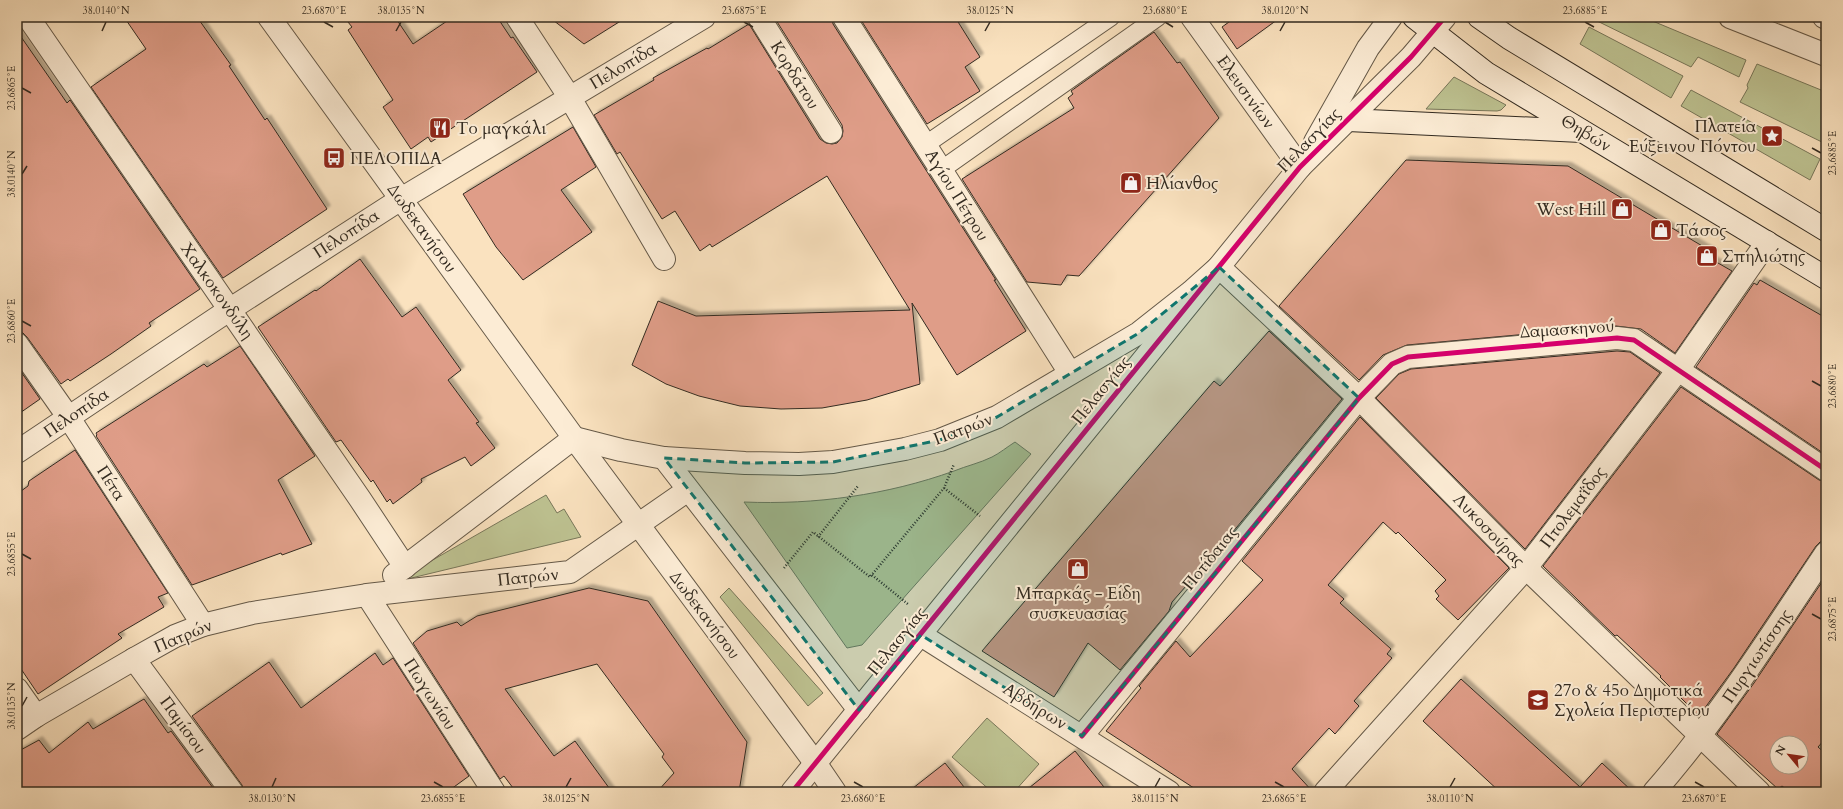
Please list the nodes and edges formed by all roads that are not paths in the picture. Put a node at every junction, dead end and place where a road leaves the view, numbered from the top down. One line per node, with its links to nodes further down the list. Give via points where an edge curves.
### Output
1 (28, 17): 29 (street, Χαλκοκονδύλη)
2 (269, 17): 23 (street, Δωδεκανήσου)
3 (517, 17): 16 (street)
4 (704, 17): 16 (street, Πελοπίδα)
5 (759, 17): 18 (street, Κορδάτου)
6 (844, 17): 20 (street, Αγίου Πέτρου)
7 (1111, 17): 20 (lane)
8 (1158, 17): 22 (lane)
9 (1192, 17): 21 (street, Ελευσινίων)
10 (1391, 17): 21 (street, Πελασγίας, via 1368,48)
11 (1414, 17): 14 (street, Θηβών)
12 (1479, 17): 24 (street, via 1509,38)
13 (1730, 17): 15 (street)
14 (1439, 25): 17 (street, Πελασγίας); 19 (street, Θηβών, via 1486,73)
15 (1826, 55)
16 (570, 98): 23 (street, Πελοπίδα); 26 (street)
17 (1348, 120): 19 (street); 21 (street, Πελασγίας)
18 (831, 132)
19 (1584, 132): 25 (street, Θηβών)
20 (925, 145): 22 (street, Αγίου Πέτρου)
21 (1300, 167): 27 (street, Πελασγίας)
22 (941, 170): 32 (street, Αγίου Πέτρου)
23 (401, 199): 29 (street, Πελοπίδα); 35 (street, Δωδεκανήσου)
24 (1826, 230)
25 (1767, 242): 28 (street, Θηβών); 31 (street, Πτολεμαΐδος)
26 (664, 258)
27 (1219, 267): 32 (street, Πατρών, via 1140,333); 33 (street, Λυκοσούρας); 46 (street, Πελασγίας)
28 (1826, 278)
29 (229, 310): 34 (street, Πελοπίδα); 42 (street, Χαλκοκονδύλη)
30 (17, 344): 34 (street, Πέτα)
31 (1678, 370): 33 (street, Δαμασκηνού, via 1634,340 1618,338 1408,357 1392,364); 38 (street, Δαμασκηνού); 43 (street, Πτολεμαΐδος)
32 (1070, 373): 37 (street, Πατρών, via 997,417 940,440 883,454 833,462 799,464)
33 (1359, 398): 43 (street, Λυκοσούρας); 52 (street, Ποτίδαιας)
34 (69, 418): 36 (street, Πελοπίδα); 45 (street, Πέτα)
35 (574, 438): 37 (street); 40 (street, Δωδεκανήσου); 42 (street, Πατρών)
36 (17, 452)
37 (664, 458): 39 (street)
38 (1826, 470)
39 (688, 490): 40 (street, Πατρών); 49 (street)
40 (638, 525): 44 (street, Πατρών, via 570,572); 54 (street, Δωδεκανήσου)
41 (1826, 553): 53 (street, Πυργιωτίσσης)
42 (405, 567): 44 (street, Πατρών)
43 (1526, 568): 53 (street, Λυκοσούρας); 60 (street, Πτολεμαΐδος)
44 (367, 595): 45 (street, Πατρών, via 252,613); 55 (street, Πωγωνίου)
45 (203, 625): 47 (street, Πατρών, via 176,636)
46 (926, 629): 49 (street, Πελασγίας); 52 (street, Αβδήρων)
47 (134, 659): 50 (street, Πατρών); 56 (street, Παμίσου)
48 (17, 689): 50 (street)
49 (860, 710): 54 (street, Πελασγίας)
50 (36, 716): 51 (street, Πατρών)
51 (17, 729)
52 (1082, 736): 59 (street, Αβδήρων)
53 (1701, 736): 61 (street, Πυργιωτίσσης); 62 (street, Λυκοσούρας)
54 (816, 764): 57 (street, Πελασγίας); 58 (street, Δωδεκανήσου)
55 (487, 790)
56 (232, 792)
57 (792, 792)
58 (835, 792)
59 (1169, 792)
60 (1325, 792)
61 (1654, 792)
62 (1759, 792)

